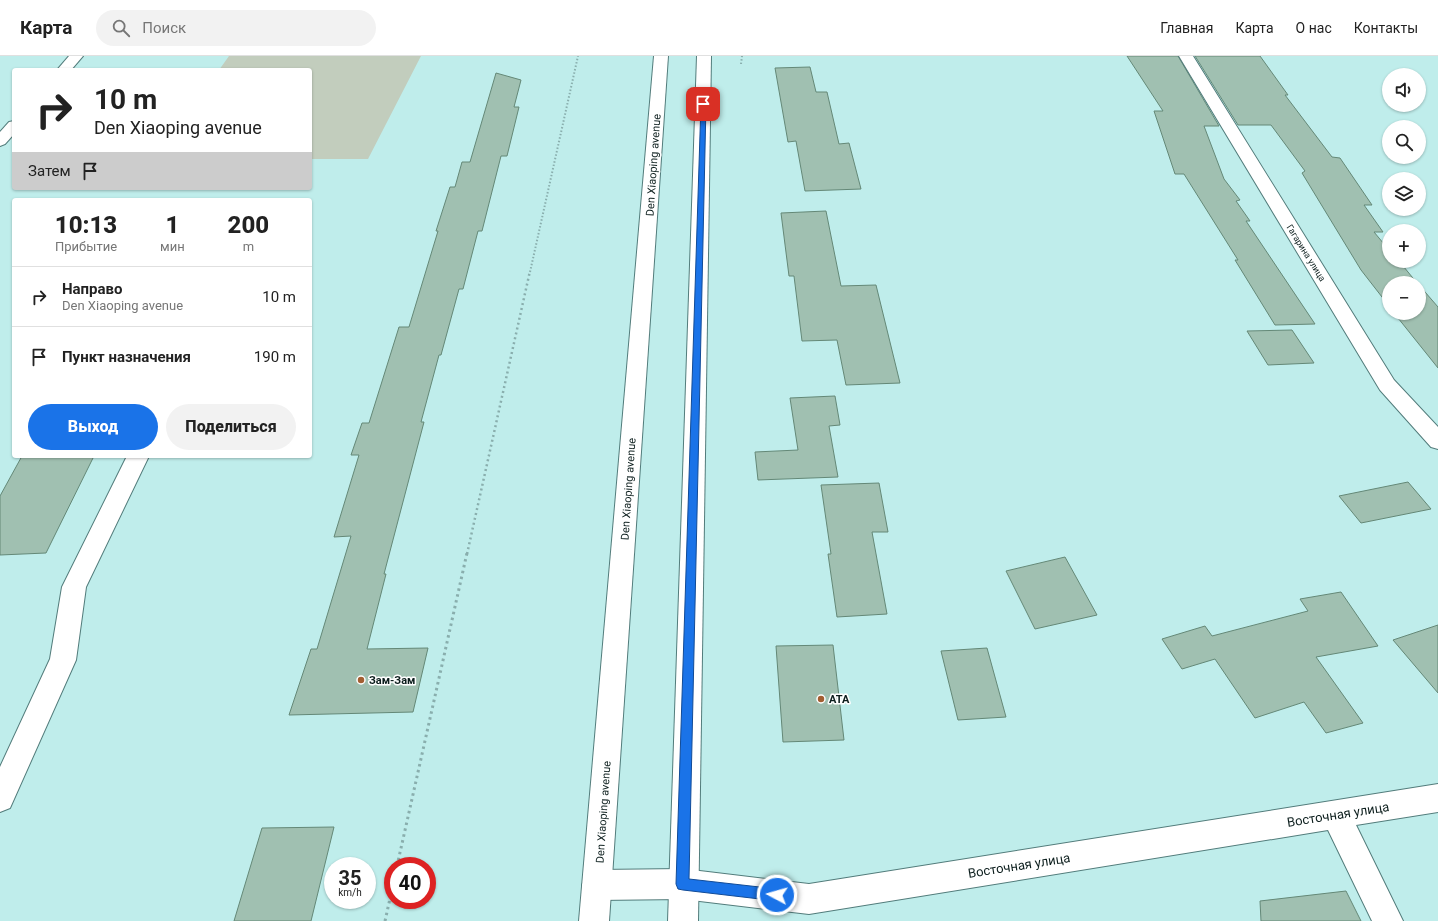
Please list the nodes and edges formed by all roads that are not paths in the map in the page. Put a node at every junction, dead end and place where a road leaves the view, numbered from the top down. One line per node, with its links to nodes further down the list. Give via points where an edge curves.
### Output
1 (76, 56): 5 (main road)
2 (661, 56): 14 (main road, Den Xiaoping avenue)
3 (704, 56): 13 (main road)
4 (1186, 56): 8 (main road, Гагарина улица, via 1387,385)
5 (66, 68)
6 (12, 127): 7 (main road)
7 (0, 141)
8 (1438, 441)
9 (137, 458): 10 (main road, via 74,587 63,660)
10 (0, 798)
11 (1438, 798): 12 (main road, Восточная улица)
12 (1335, 814): 13 (main road, Восточная улица, via 809,898); 17 (main road)
13 (683, 884): 14 (main road, Восточная улица); 16 (main road)
14 (597, 885): 15 (main road, Den Xiaoping avenue)
15 (594, 921)
16 (683, 921)
17 (1388, 921)

